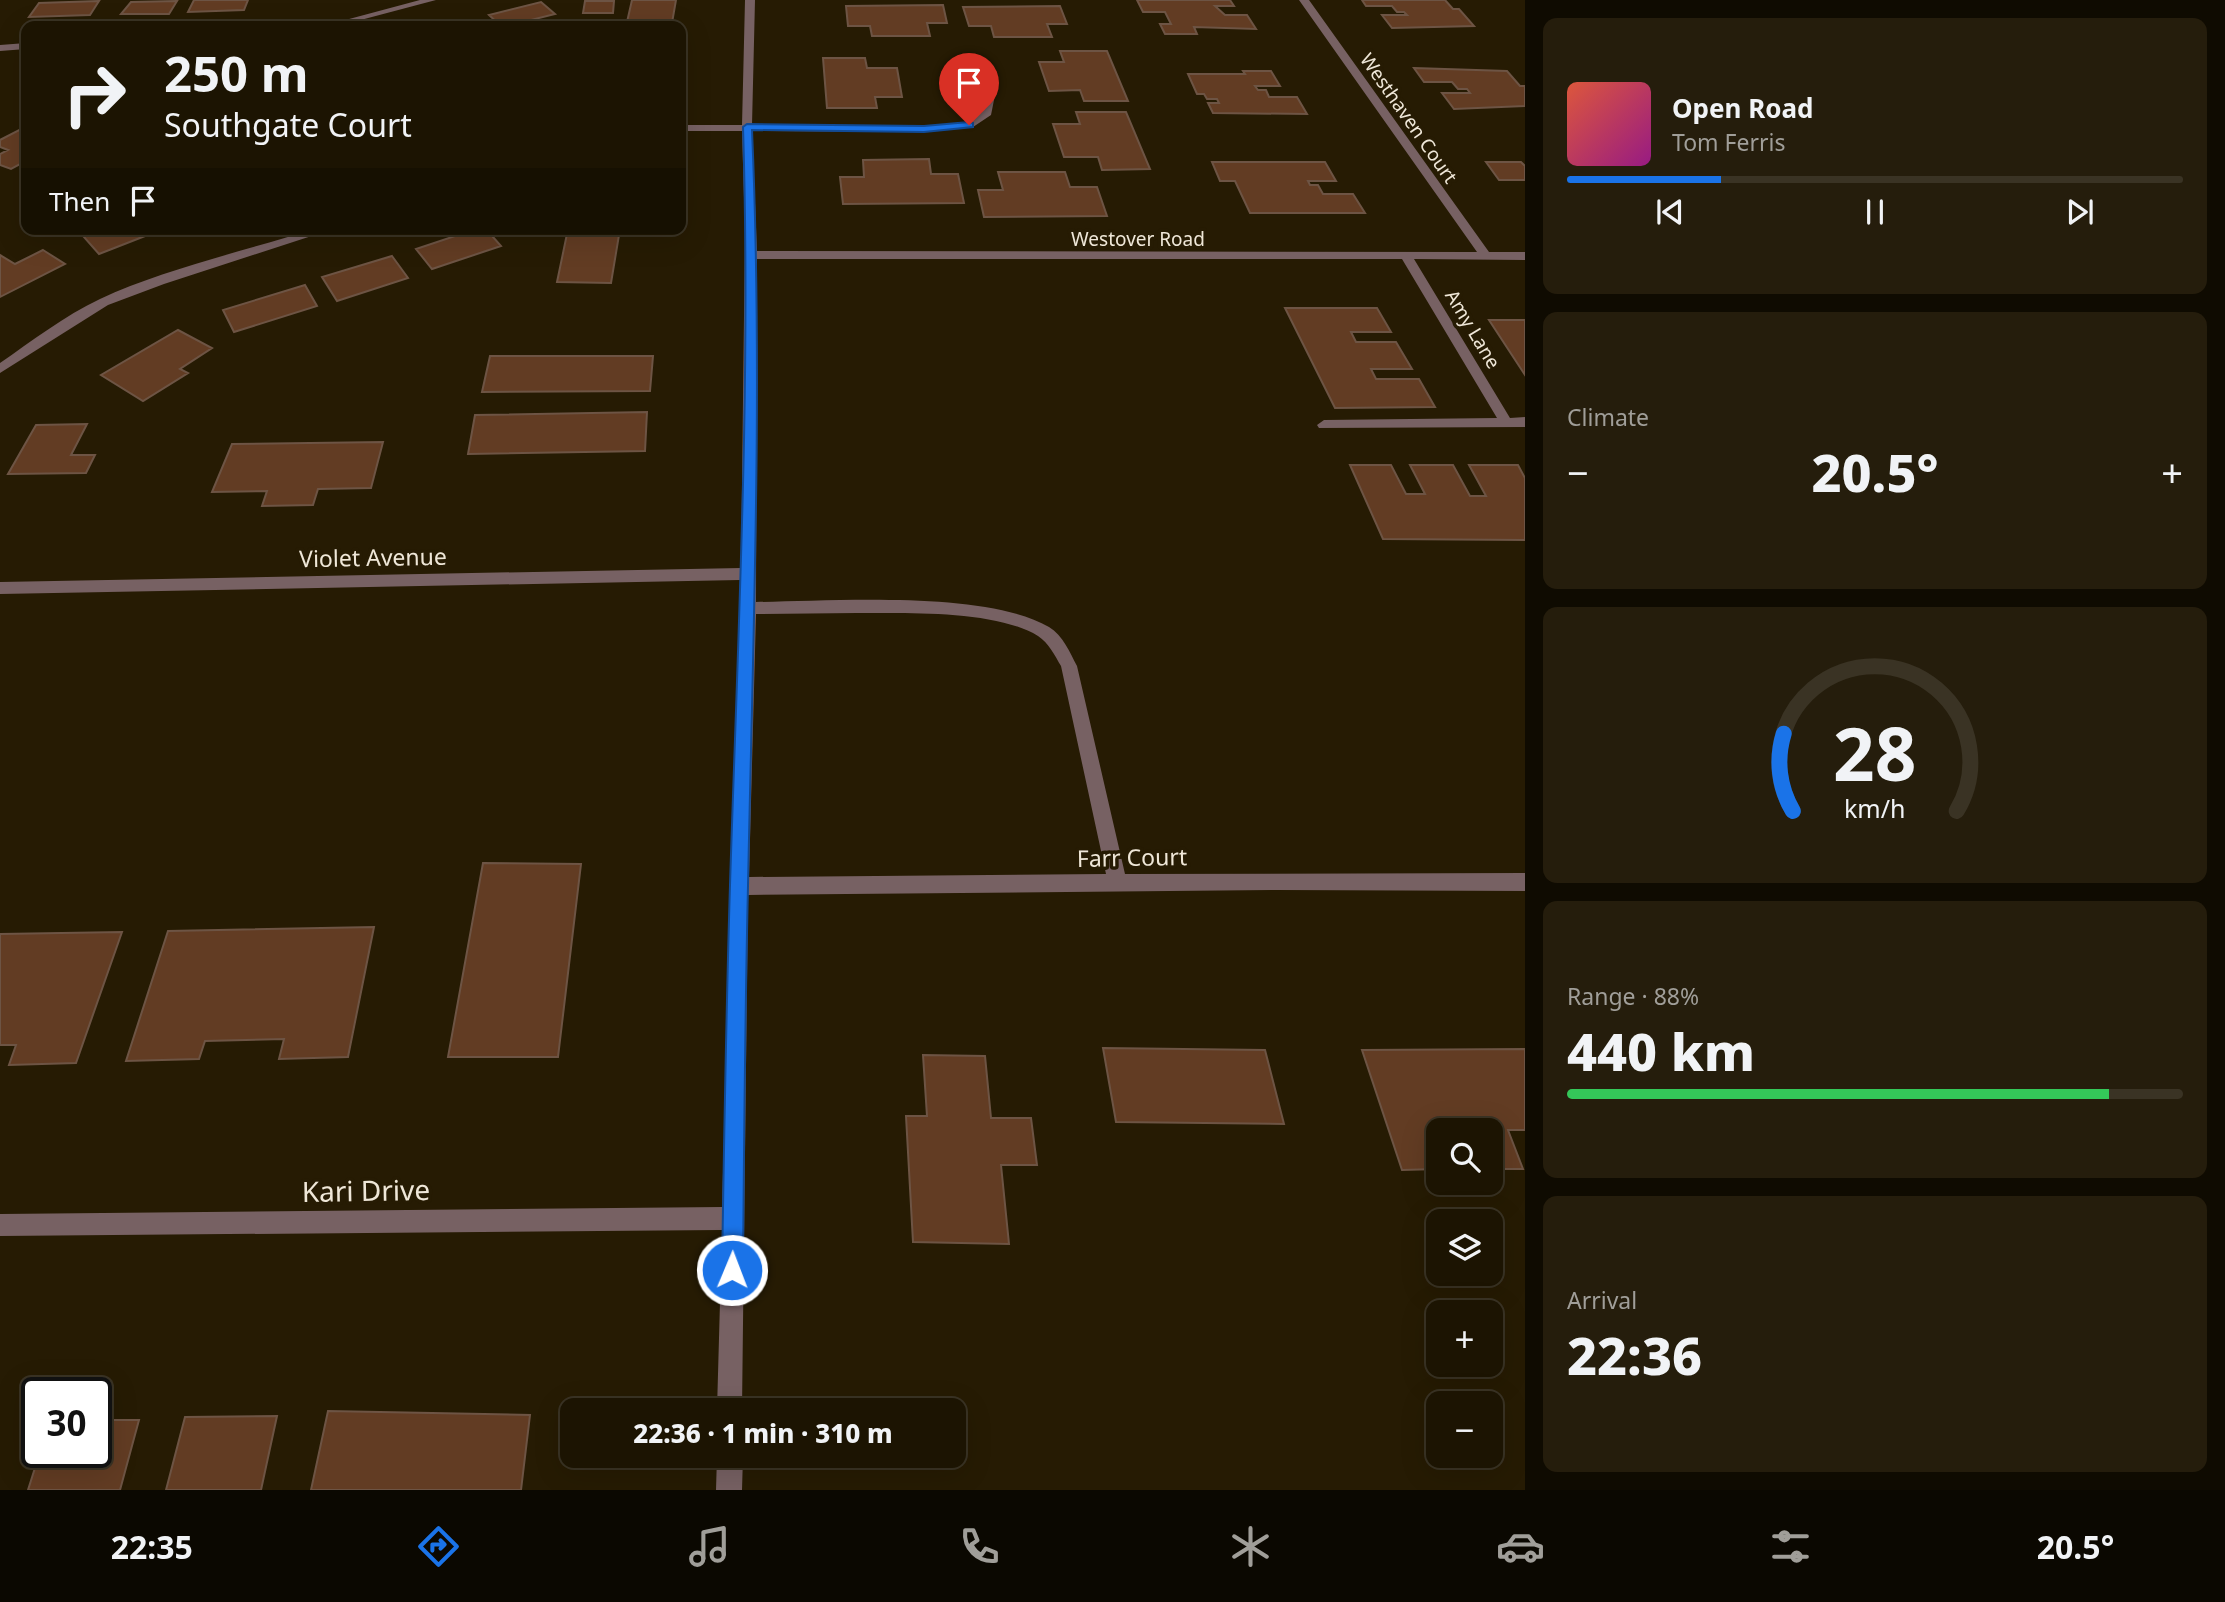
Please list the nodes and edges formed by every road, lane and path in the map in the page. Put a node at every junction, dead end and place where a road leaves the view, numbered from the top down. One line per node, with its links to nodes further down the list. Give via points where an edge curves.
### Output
1 (431, 0): 4 (street)
2 (750, 0): 8 (street)
3 (1304, 0): 12 (street, Westhaven Court)
4 (348, 21)
5 (21, 46): 6 (street)
6 (0, 48)
7 (975, 67): 8 (street, via 990,95 987,113 969,125 924,129)
8 (747, 127): 9 (street); 11 (street)
9 (686, 128)
10 (308, 235): 15 (street, via 104,302)
11 (751, 255): 14 (street, Westover Road); 19 (street)
12 (1485, 255): 13 (street, Westover Road); 14 (street, Westover Road)
13 (1525, 256)
14 (1407, 257): 16 (street, Amy Lane)
15 (0, 369)
16 (1506, 422): 17 (street); 18 (street)
17 (1525, 422)
18 (1324, 425)
19 (747, 574): 20 (street, Violet Avenue); 21 (street)
20 (0, 588)
21 (748, 608): 22 (street, via 947,610 993,614 1044,632 1069,666); 24 (street)
22 (1118, 882): 23 (street, Farr Court); 24 (street, Farr Court)
23 (1525, 882)
24 (739, 886): 25 (street)
25 (733, 1218): 26 (street, Kari Drive); 27 (street)
26 (0, 1225)
27 (730, 1398)
28 (730, 1468): 29 (street)
29 (729, 1490)

